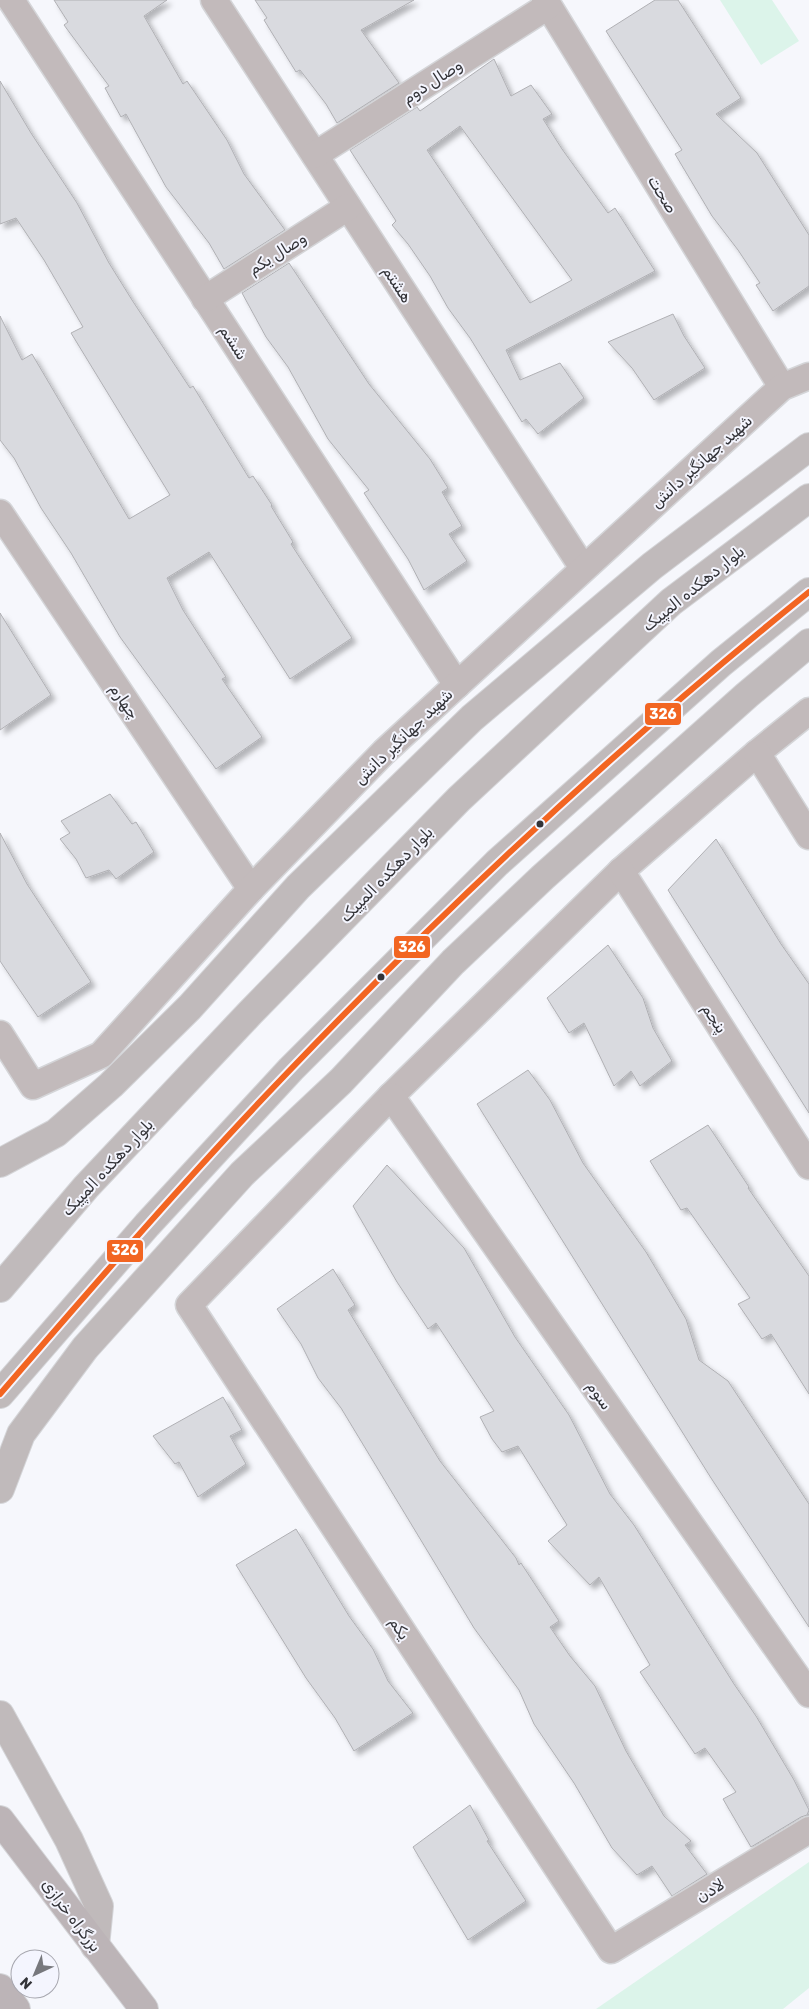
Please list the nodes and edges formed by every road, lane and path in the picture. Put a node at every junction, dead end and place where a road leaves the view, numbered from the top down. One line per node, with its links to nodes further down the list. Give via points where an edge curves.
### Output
1 (11, 0): 6 (street, ششم)
2 (214, 0): 4 (street, هشتم)
3 (546, 3): 4 (street, وصال دوم); 8 (street, صحت)
4 (315, 155): 5 (street, هشتم)
5 (348, 207): 6 (street, وصال یکم); 12 (street, هشتم)
6 (205, 299): 15 (street, ششم)
7 (809, 376): 8 (street)
8 (782, 387): 12 (street, شهید جهانگیر دانش)
9 (809, 447): 23 (main road, via 652,566 472,718 298,887 190,1007 111,1085 56,1133)
10 (809, 498): 25 (main road, بلوار دهکده المپیک, via 671,602 459,800 86,1186)
11 (0, 513): 20 (street, چهارم)
12 (583, 568): 15 (street, شهید جهانگیر دانش)
13 (809, 592): 26 (main road, via 721,663 497,863 291,1069 146,1225)
14 (809, 643): 27 (main road, via 733,707 452,962 341,1081 242,1174 85,1348 21,1434)
15 (457, 685): 20 (street, شهید جهانگیر دانش, via 384,752)
16 (809, 711): 17 (street)
17 (757, 753): 18 (street); 19 (street)
18 (809, 836)
19 (621, 871): 22 (street); 24 (street, پنجم)
20 (251, 889): 21 (street, شهید جهانگیر دانش, via 101,1055 33,1086)
21 (0, 1034)
22 (391, 1096): 28 (street, سوم); 33 (street, یکم, via 189,1305)
23 (0, 1163)
24 (809, 1166)
25 (0, 1288)
26 (0, 1394)
27 (0, 1489)
28 (809, 1694)
29 (0, 1715): 32 (main road, via 69,1840 99,1906)
30 (0, 1820): 32 (highway, بزرگراه خرازی)
31 (809, 1830): 33 (street, لادن)
32 (95, 1946): 34 (highway, بزرگراه خرازی)
33 (611, 1950)
34 (144, 2009)

